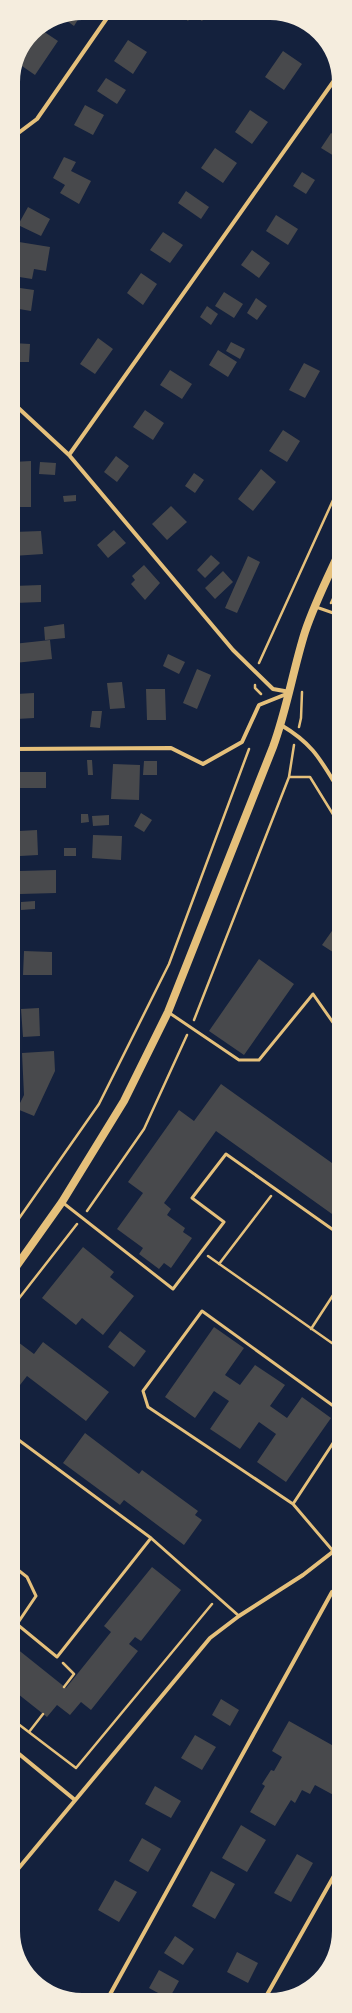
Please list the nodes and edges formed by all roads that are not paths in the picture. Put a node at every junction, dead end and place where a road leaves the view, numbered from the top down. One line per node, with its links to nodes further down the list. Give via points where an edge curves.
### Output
1 (106, 20): 3 (street, via 37,119)
2 (332, 83): 5 (street)
3 (20, 132)
4 (20, 410): 5 (street)
5 (69, 455): 9 (street, via 233,650 273,689)
6 (332, 568): 7 (main road)
7 (314, 606): 8 (lane); 9 (main road)
8 (332, 613)
9 (290, 692): 10 (main road); 11 (street, via 259,705 242,742 203,764 171,748)
10 (281, 724): 12 (street, via 316,752); 13 (main road)
11 (20, 749)
12 (332, 778)
13 (168, 1012): 14 (lane, via 240,1060 259,1060 314,994); 15 (main road, via 124,1101)
14 (332, 1021)
15 (62, 1202): 16 (lane, via 173,1289 224,1222 192,1198 226,1154); 17 (main road)
16 (332, 1229)
17 (20, 1261)
18 (332, 1405): 21 (lane, via 202,1311 143,1391 148,1407)
19 (20, 1441): 22 (lane)
20 (332, 1445): 21 (lane)
21 (293, 1504): 23 (lane)
22 (151, 1538): 27 (lane); 29 (lane, via 57,1657)
23 (332, 1550)
24 (332, 1552): 27 (street, via 303,1575)
25 (20, 1572): 28 (lane, via 27,1577 36,1596)
26 (332, 1592): 34 (street)
27 (239, 1616): 31 (street, via 210,1638)
28 (20, 1622)
29 (20, 1627)
30 (20, 1756): 31 (street)
31 (75, 1800): 32 (street)
32 (20, 1867)
33 (332, 1880): 35 (street)
34 (111, 1993)
35 (268, 1993)

